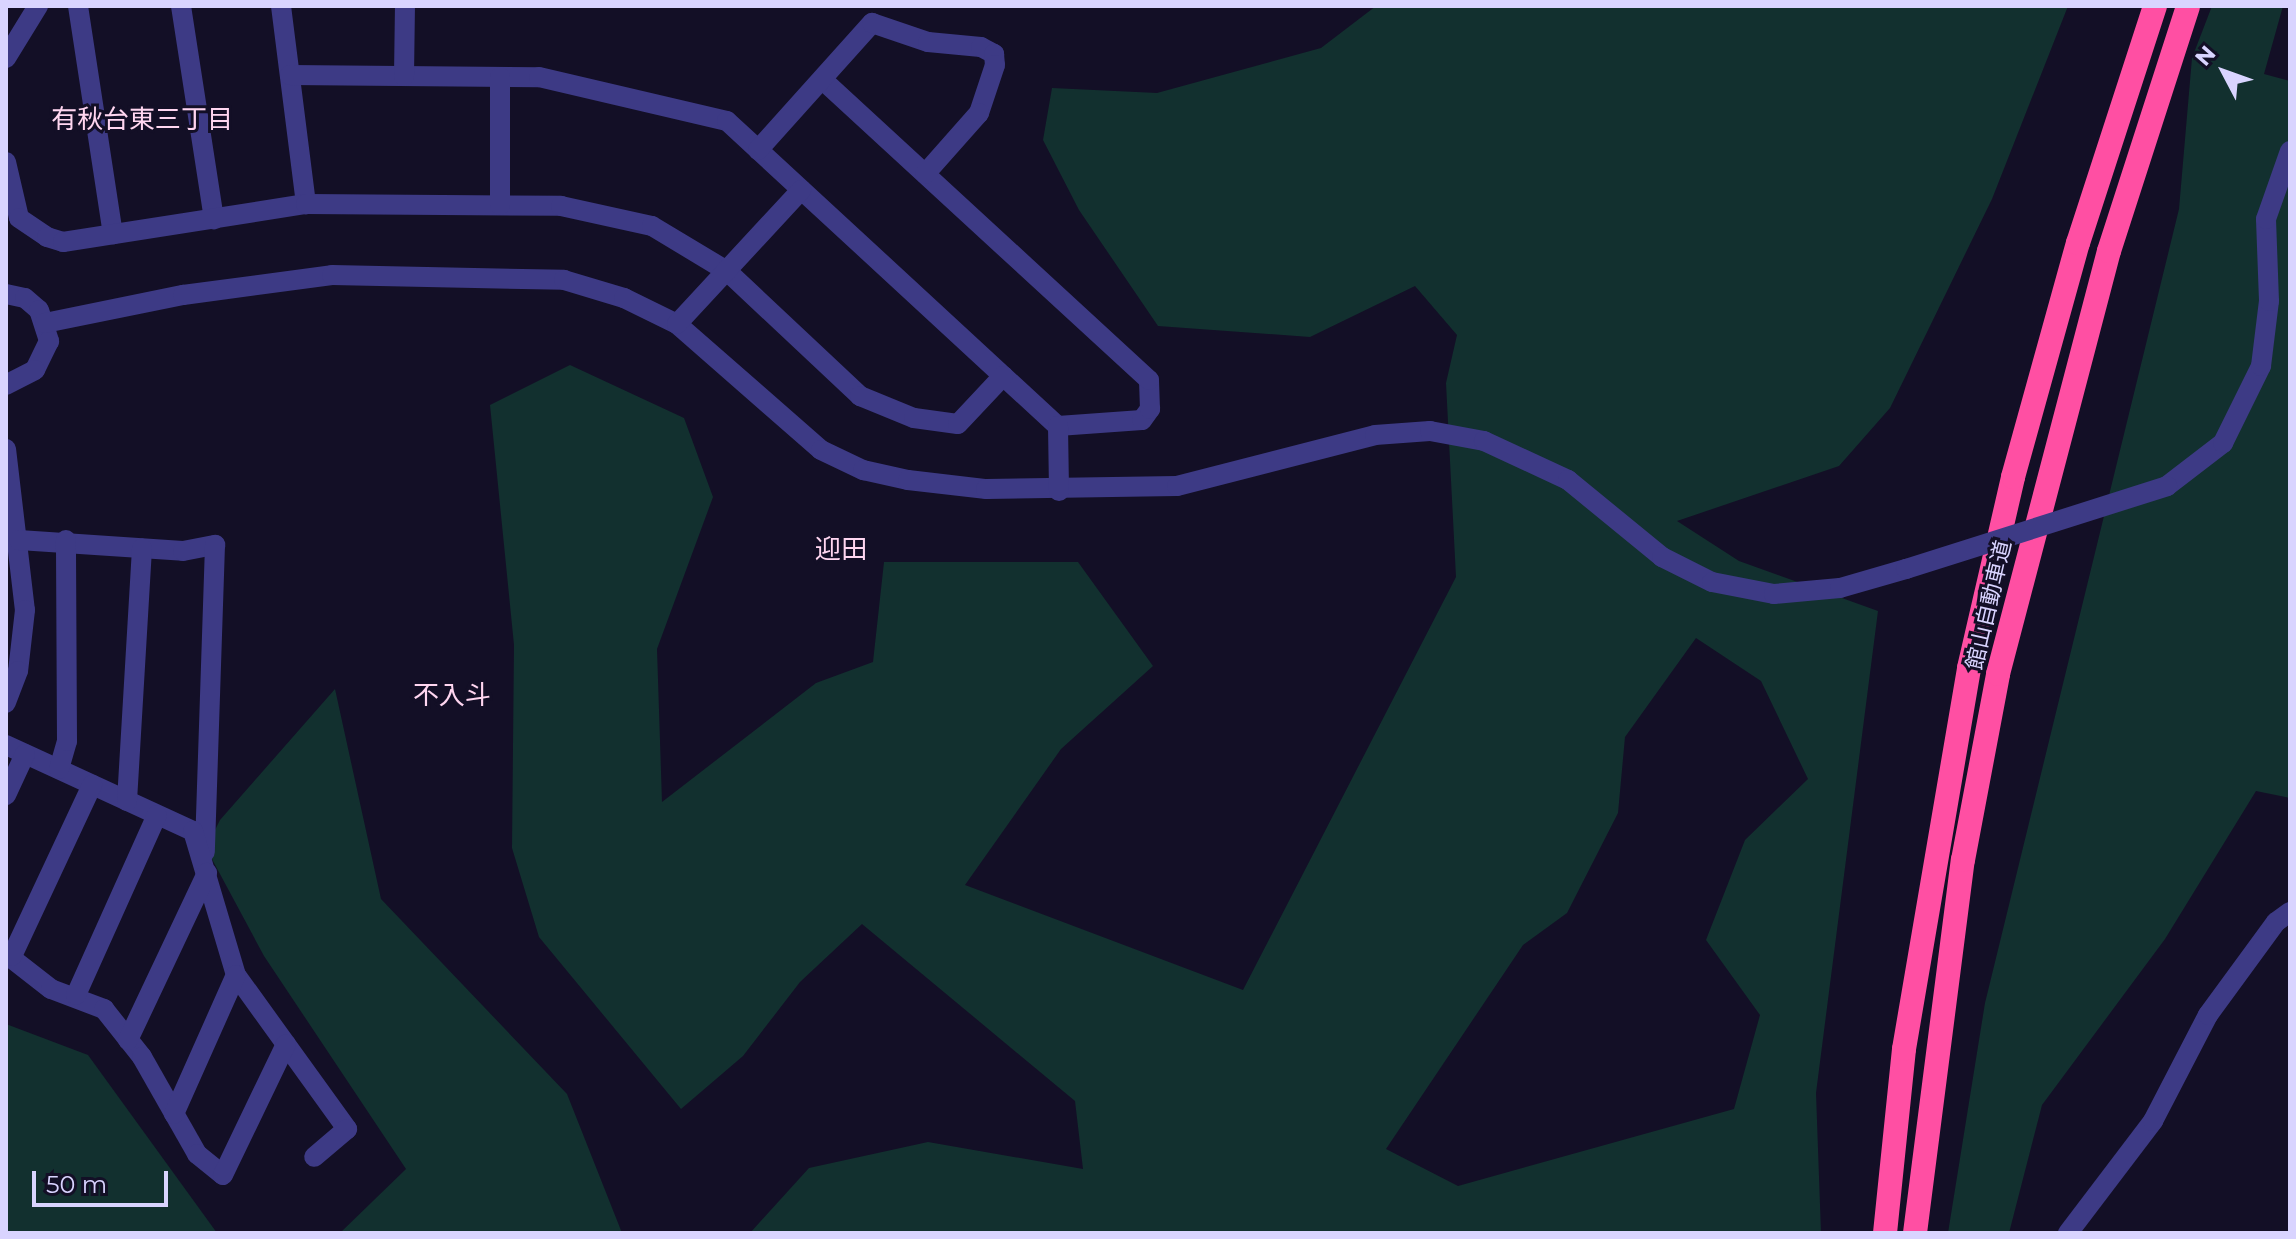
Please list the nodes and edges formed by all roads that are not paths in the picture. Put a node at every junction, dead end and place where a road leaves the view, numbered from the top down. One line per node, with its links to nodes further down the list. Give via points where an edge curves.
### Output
1 (38, 6): 8 (street)
2 (78, 6): 21 (street)
3 (181, 6): 20 (street)
4 (281, 6): 9 (street)
5 (405, 6): 10 (street)
6 (2155, 6): 50 (highway, 館山自動車道, via 2078,243 2013,477 1969,668 1904,1049)
7 (2188, 6): 51 (highway, 館山自動車道, via 2109,251 1998,674 1961,875)
8 (6, 58)
9 (290, 75): 10 (street); 18 (street)
10 (404, 76): 11 (street)
11 (500, 77): 13 (street, via 539,77 727,121); 19 (street)
12 (822, 79): 13 (street); 16 (street); 16 (street, via 872,23 928,42 981,47 994,54 979,113)
13 (758, 150): 17 (street)
14 (2289, 156): 30 (street, bridge, via 2266,219 2269,301 2261,366 2223,443 2167,486 1840,588 1774,594 1712,582 1662,557 1568,480 1484,441 1430,431 1375,435 1177,486)
15 (6, 162): 21 (street, via 19,218 47,237 63,242)
16 (925, 174): 28 (street, via 1149,380 1150,409 1142,420)
17 (801, 190): 22 (street); 26 (street)
18 (306, 204): 19 (street); 20 (street)
19 (500, 205): 22 (street, via 561,206 652,226)
20 (214, 219): 21 (street)
21 (113, 234)
22 (727, 271): 25 (street); 26 (street, via 860,396 914,418 958,424)
23 (6, 294): 24 (street, via 25,298)
24 (45, 323): 25 (street, via 183,295 332,275 564,280 624,298); 27 (street, via 49,341 35,370)
25 (677, 324): 30 (street, via 821,450 863,470 986,489)
26 (1003, 376): 28 (street)
27 (6, 385)
28 (1058, 426): 30 (street)
29 (6, 449): 31 (street)
30 (1059, 491)
31 (19, 540): 32 (street); 34 (street, via 24,631)
32 (66, 540): 33 (street); 36 (street, via 67,741)
33 (142, 548): 39 (street); 41 (street, via 183,551 215,545)
34 (6, 703)
35 (15, 750): 36 (street); 38 (street)
36 (59, 769): 37 (street)
37 (92, 785): 39 (street); 43 (street)
38 (6, 795)
39 (127, 801): 40 (street)
40 (157, 815): 41 (street, via 193,831); 45 (street)
41 (206, 868): 44 (street); 46 (street)
42 (2290, 912): 52 (street, via 2276,922 2208,1015 2153,1121)
43 (9, 955): 45 (street, via 51,989)
44 (236, 975): 47 (street); 48 (street)
45 (76, 995): 46 (street, via 104,1009)
46 (128, 1040): 48 (street)
47 (286, 1044): 48 (street, via 223,1175 197,1154); 49 (street, via 347,1129)
48 (174, 1114)
49 (314, 1157)
50 (1885, 1233)
51 (1915, 1233)
52 (2068, 1233)

